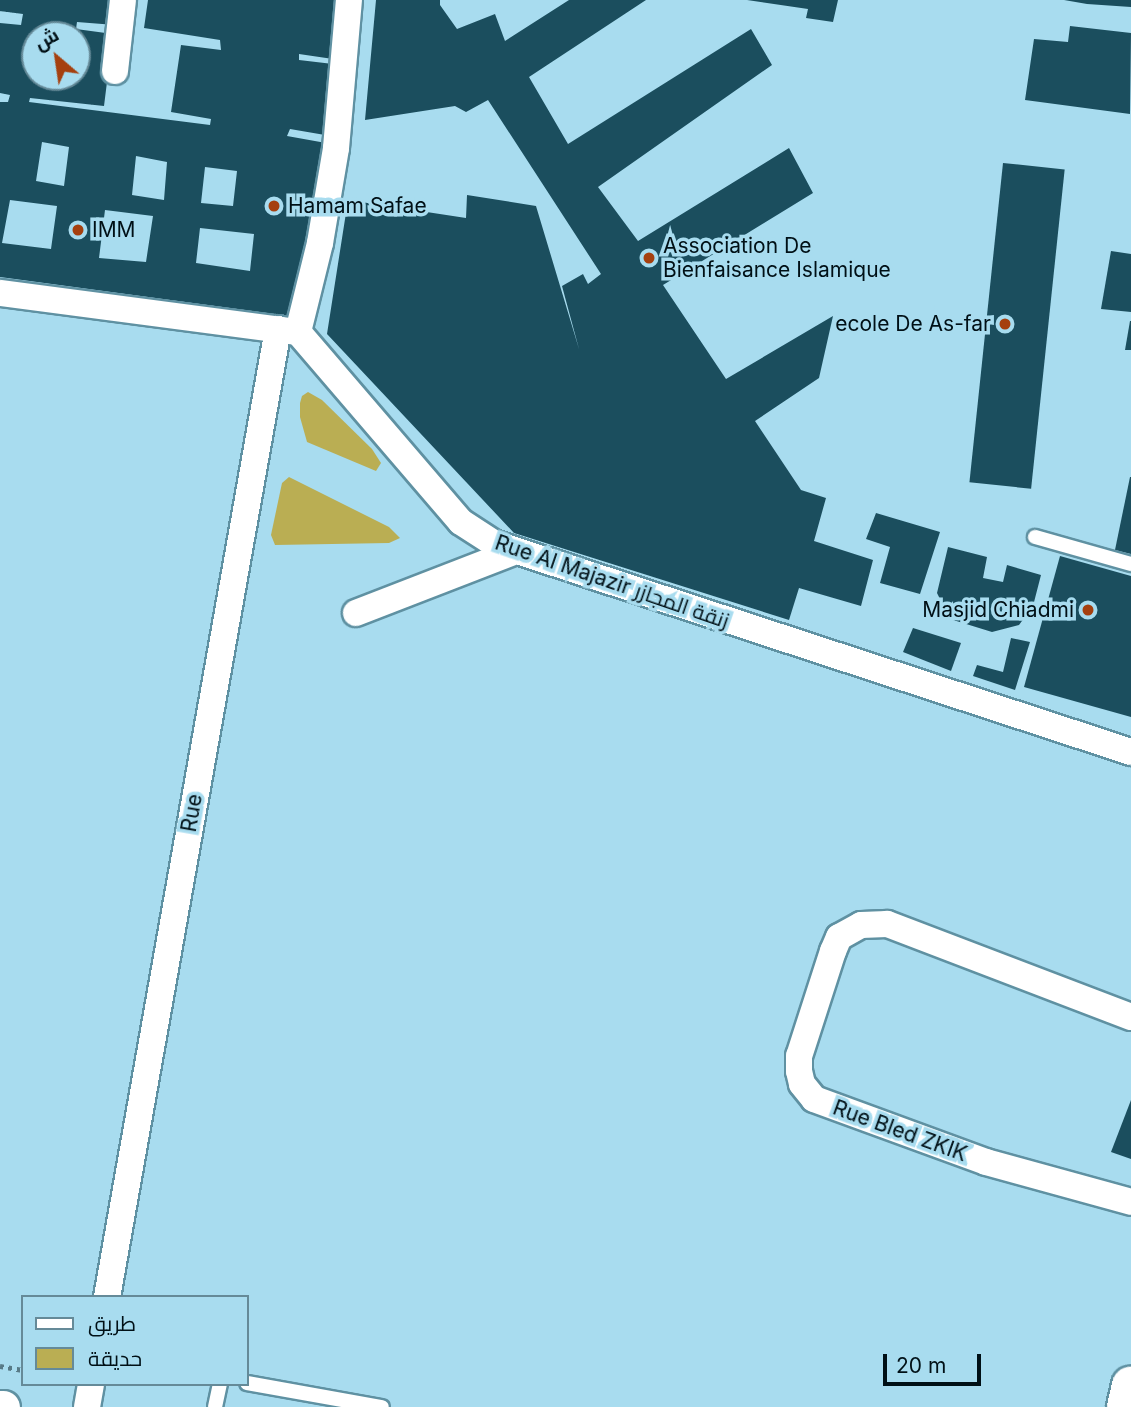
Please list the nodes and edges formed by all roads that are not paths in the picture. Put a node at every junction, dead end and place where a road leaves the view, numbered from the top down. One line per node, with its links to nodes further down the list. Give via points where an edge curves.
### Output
1 (123, 0): 3 (street)
2 (349, 0): 5 (street, Rue, via 320,243)
3 (115, 71)
4 (0, 293): 5 (street)
5 (288, 331): 7 (street, Rue Al Majazir زنقة المجازر, via 461,522); 13 (street, Rue)
6 (1035, 537): 8 (lane)
7 (513, 552): 9 (street); 10 (street, Rue Al Majazir زنقة المجازر)
8 (1131, 564)
9 (356, 613)
10 (1131, 752)
11 (1131, 1017): 12 (street, Rue Bled ZKIK, via 887,924 861,925 839,937 833,951 799,1056 799,1071 814,1099 986,1162)
12 (1131, 1202)
13 (107, 1295)
14 (248, 1383): 20 (lane)
15 (91, 1386): 18 (street)
16 (220, 1386): 19 (lane)
17 (1131, 1386): 21 (main road)
18 (87, 1407)
19 (215, 1407)
20 (382, 1407)
21 (1126, 1407)

